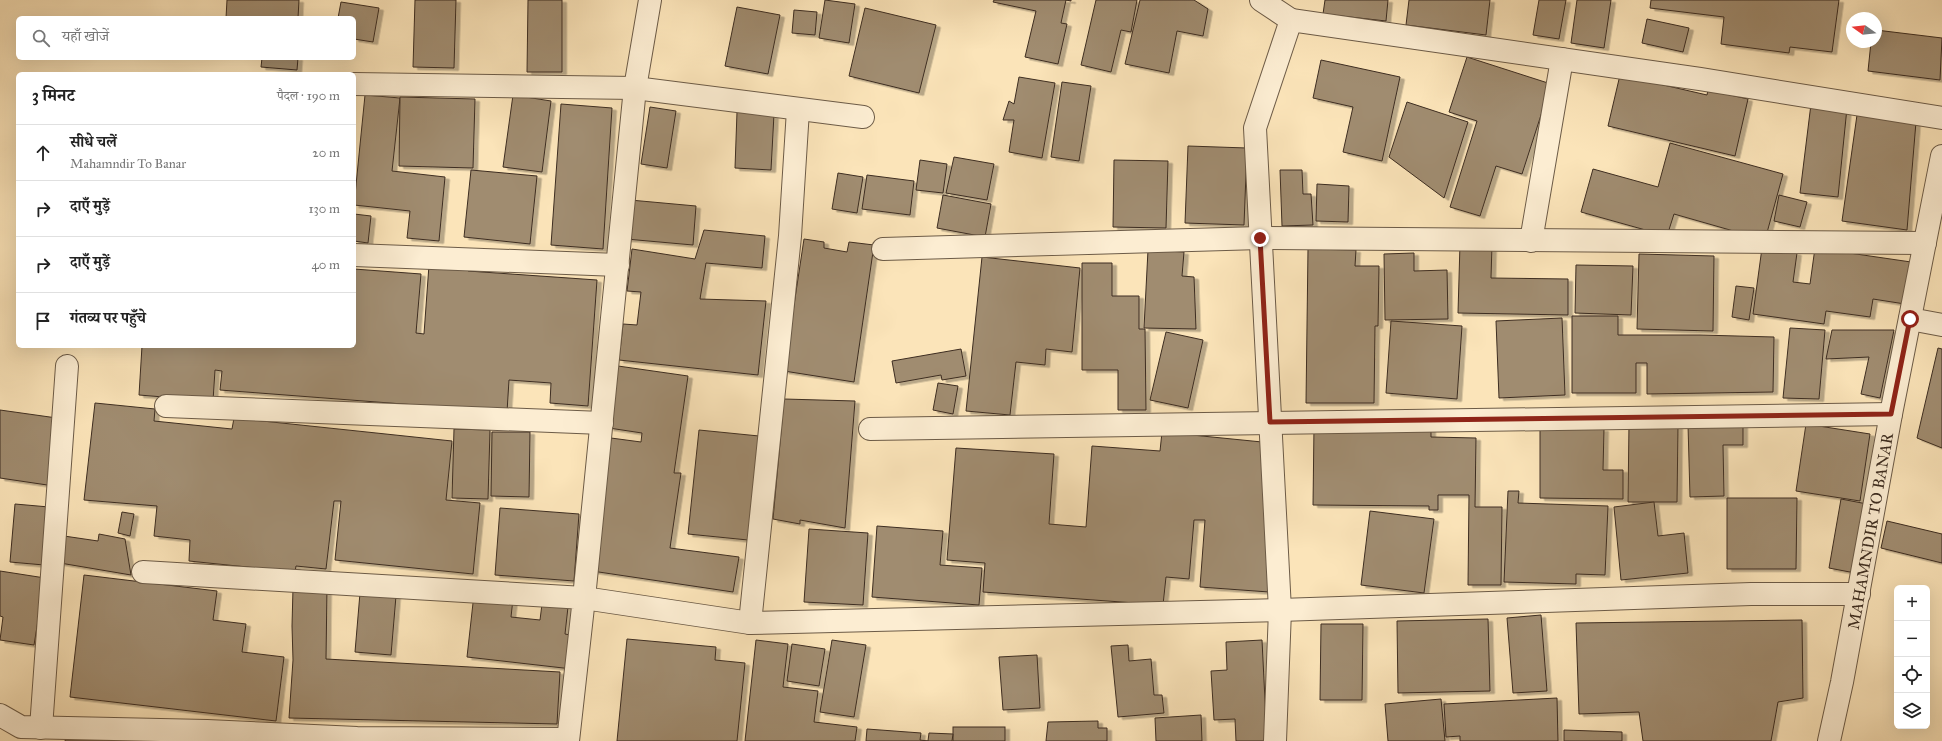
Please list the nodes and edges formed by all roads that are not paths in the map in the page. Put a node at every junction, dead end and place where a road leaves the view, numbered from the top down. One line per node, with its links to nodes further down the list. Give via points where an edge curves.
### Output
1 (650, 0): 6 (street)
2 (1261, 0): 3 (street)
3 (1292, 20): 4 (street); 12 (street, via 1255,128)
4 (1562, 59): 9 (street, via 1700,78); 13 (street)
5 (356, 84): 6 (street)
6 (635, 88): 7 (street); 17 (street)
7 (798, 110): 8 (street); 30 (street, via 790,236)
8 (863, 117)
9 (1942, 118)
10 (1942, 156): 11 (street, MAHAMNDIR TO BANAR)
11 (1939, 183): 14 (street, MAHAMNDIR TO BANAR)
12 (1260, 238): 13 (street); 15 (street); 23 (street)
13 (1531, 241): 14 (street)
14 (1925, 243): 18 (street, MAHAMNDIR TO BANAR)
15 (883, 249)
16 (356, 255): 17 (street)
17 (618, 265): 24 (street)
18 (1910, 319): 19 (street); 22 (street, MAHAMNDIR TO BANAR)
19 (1942, 325)
20 (67, 366): 32 (street)
21 (166, 406): 24 (street)
22 (1891, 414): 23 (street); 27 (street, MAHAMNDIR TO BANAR)
23 (1270, 422): 25 (street); 29 (street)
24 (602, 423): 28 (street)
25 (870, 429)
26 (143, 572): 28 (street)
27 (1859, 594): 29 (street, via 1744,594); 35 (street, MAHAMNDIR TO BANAR)
28 (584, 598): 30 (street); 33 (street)
29 (1280, 610): 30 (street); 34 (street)
30 (750, 623)
31 (0, 715): 32 (street, via 21,727)
32 (41, 728): 33 (street, via 207,731 357,738)
33 (568, 740)
34 (1275, 741)
35 (1829, 741)

